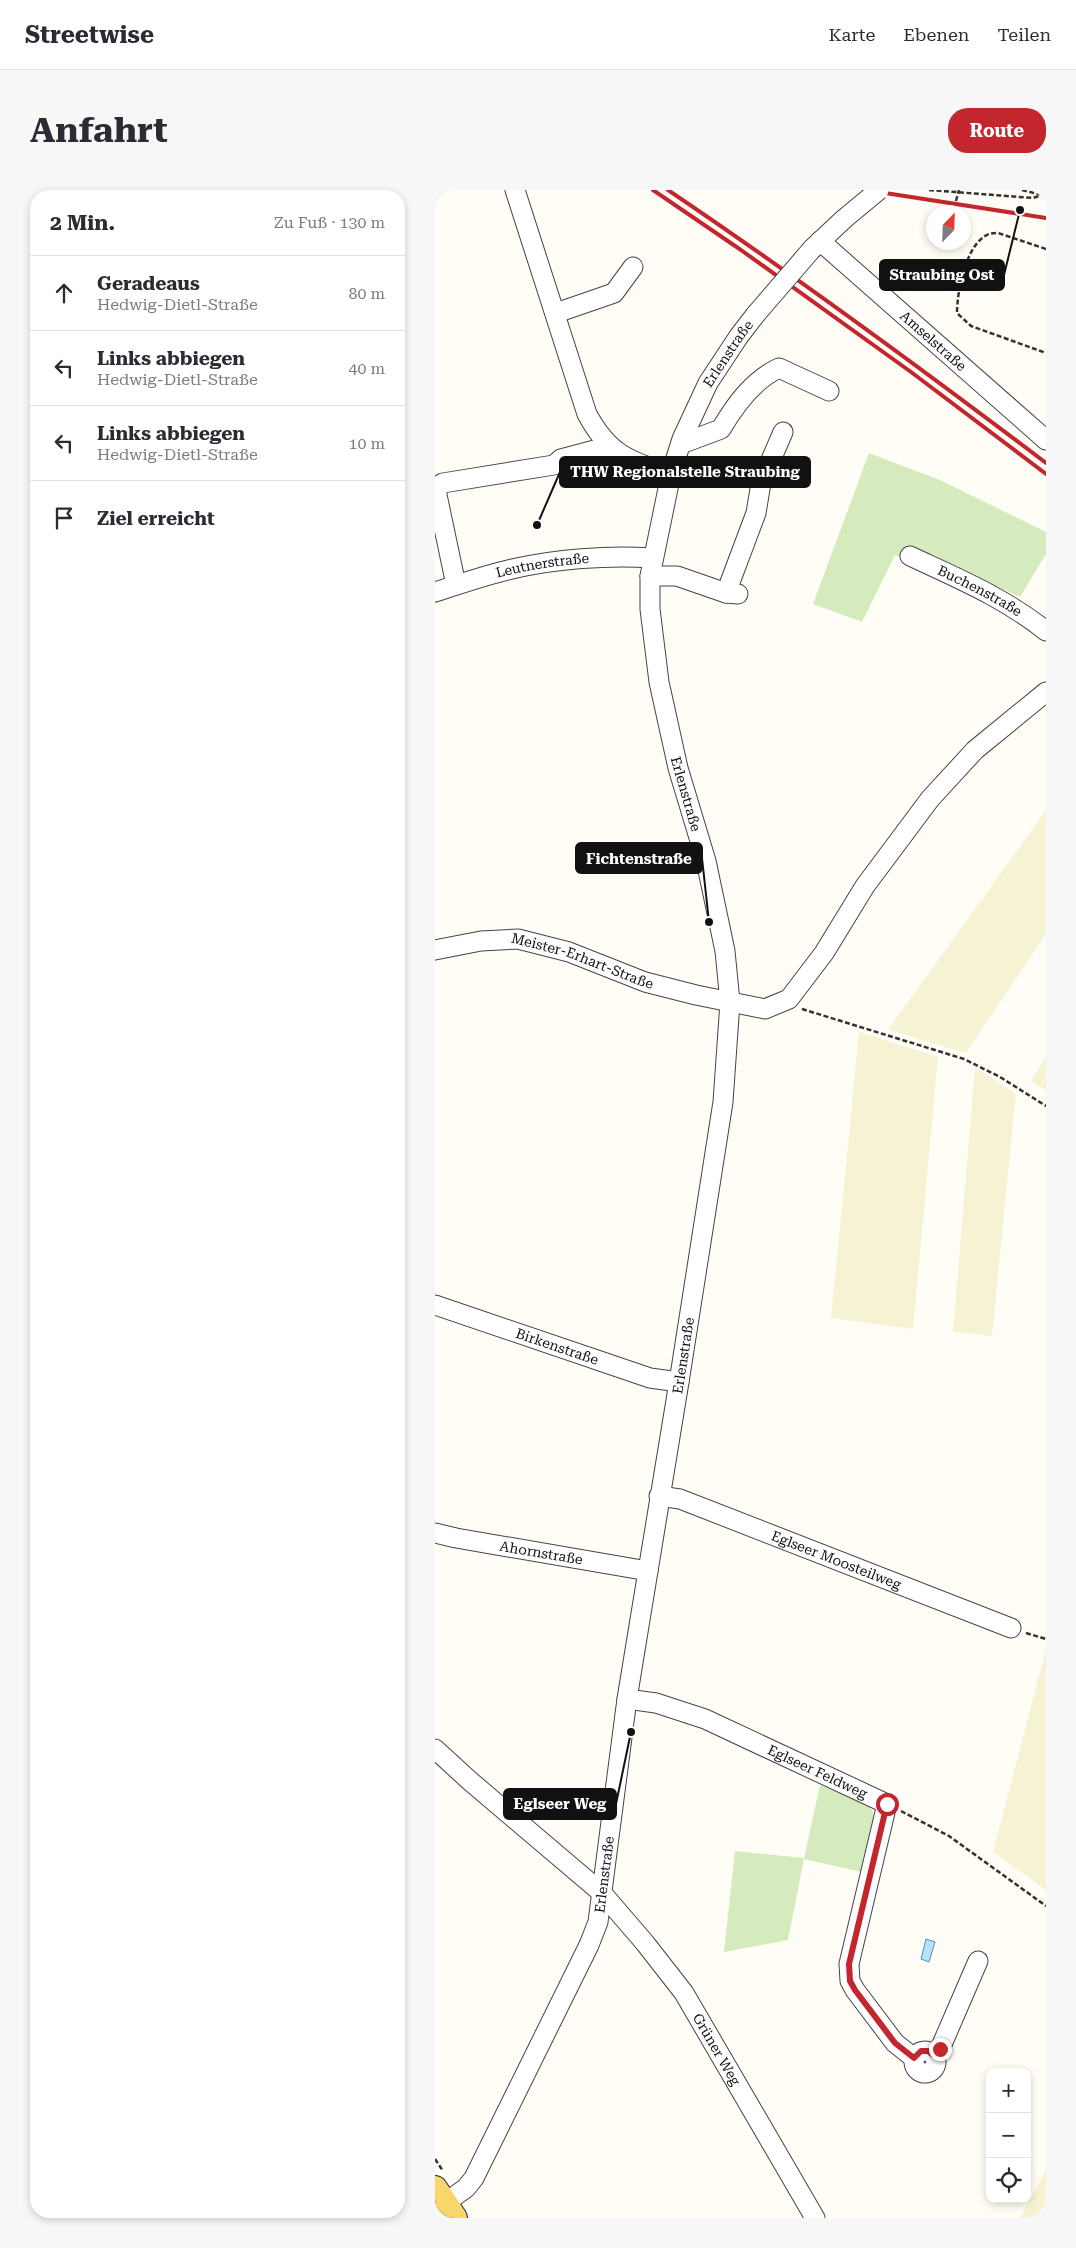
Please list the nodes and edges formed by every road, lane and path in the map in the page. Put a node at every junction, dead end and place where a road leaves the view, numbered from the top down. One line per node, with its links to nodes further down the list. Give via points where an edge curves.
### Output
1 (515, 190): 11 (street)
2 (879, 190): 8 (street, bridge)
3 (929, 190): 5 (path)
4 (1022, 190): 6 (path)
5 (958, 191): 6 (path, via 1033,198); 7 (path)
6 (1044, 196)
7 (956, 201)
8 (816, 245): 15 (street, Amselstraße); 16 (street, Erlenstraße, bridge, via 755,314 708,383)
9 (1046, 249): 12 (path, via 998,233 983,235 960,280 957,313 971,326)
10 (633, 267): 11 (street, via 614,293)
11 (556, 313): 17 (street, via 587,414 598,435)
12 (1046, 353)
13 (829, 391): 16 (street, via 779,368 763,375 732,410 721,429)
14 (783, 432): 20 (street, via 761,483 756,512 732,593)
15 (1046, 440)
16 (681, 444): 18 (street, Erlenstraße)
17 (610, 446): 18 (street, via 635,463); 21 (street, via 561,459 554,465 437,486)
18 (671, 474): 20 (street, Erlenstraße)
19 (910, 556): 23 (street, Buchenstraße, via 992,594)
20 (651, 567): 21 (street, Leutnerstraße, via 636,557 548,562); 27 (street, Erlenstraße, via 649,610 661,692 678,768 706,861 725,951)
21 (456, 585): 22 (street, Leutnerstraße)
22 (435, 592)
23 (1046, 631)
24 (1046, 692): 26 (street, via 975,750 930,799 865,886 824,953)
25 (435, 950): 27 (street, Meister-Erhart-Straße, via 481,941 518,939 569,952 645,982)
26 (789, 1000): 27 (street, Meister-Erhart-Straße, via 765,1009); 28 (path, via 802,1009 981,1066)
27 (730, 1002): 30 (street, Erlenstraße, via 723,1102)
28 (1046, 1106)
29 (435, 1305): 30 (street, Birkenstraße, via 650,1378)
30 (679, 1382): 31 (street, Erlenstraße)
31 (659, 1496): 33 (street, Erlenstraße); 34 (street, Eglseer Moosteilweg, via 679,1499)
32 (435, 1533): 33 (street, Ahornstraße)
33 (648, 1571): 36 (street, Erlenstraße)
34 (1011, 1628): 35 (path)
35 (1046, 1640)
36 (627, 1699): 38 (street, Eglseer Feldweg, via 664,1705 705,1719); 39 (street, Erlenstraße)
37 (435, 1749): 39 (street, Grüner Weg)
38 (887, 1804): 40 (path, via 949,1836); 41 (street, via 849,1964 850,1981 895,2043 914,2058 921,2051 933,2055 940,2049)
39 (602, 1893): 42 (street, Erlenstraße, via 598,1922 589,1945 474,2178); 43 (street, Grüner Weg, via 684,1993)
40 (1046, 1906)
41 (978, 1961)
42 (445, 2203)
43 (815, 2218)

